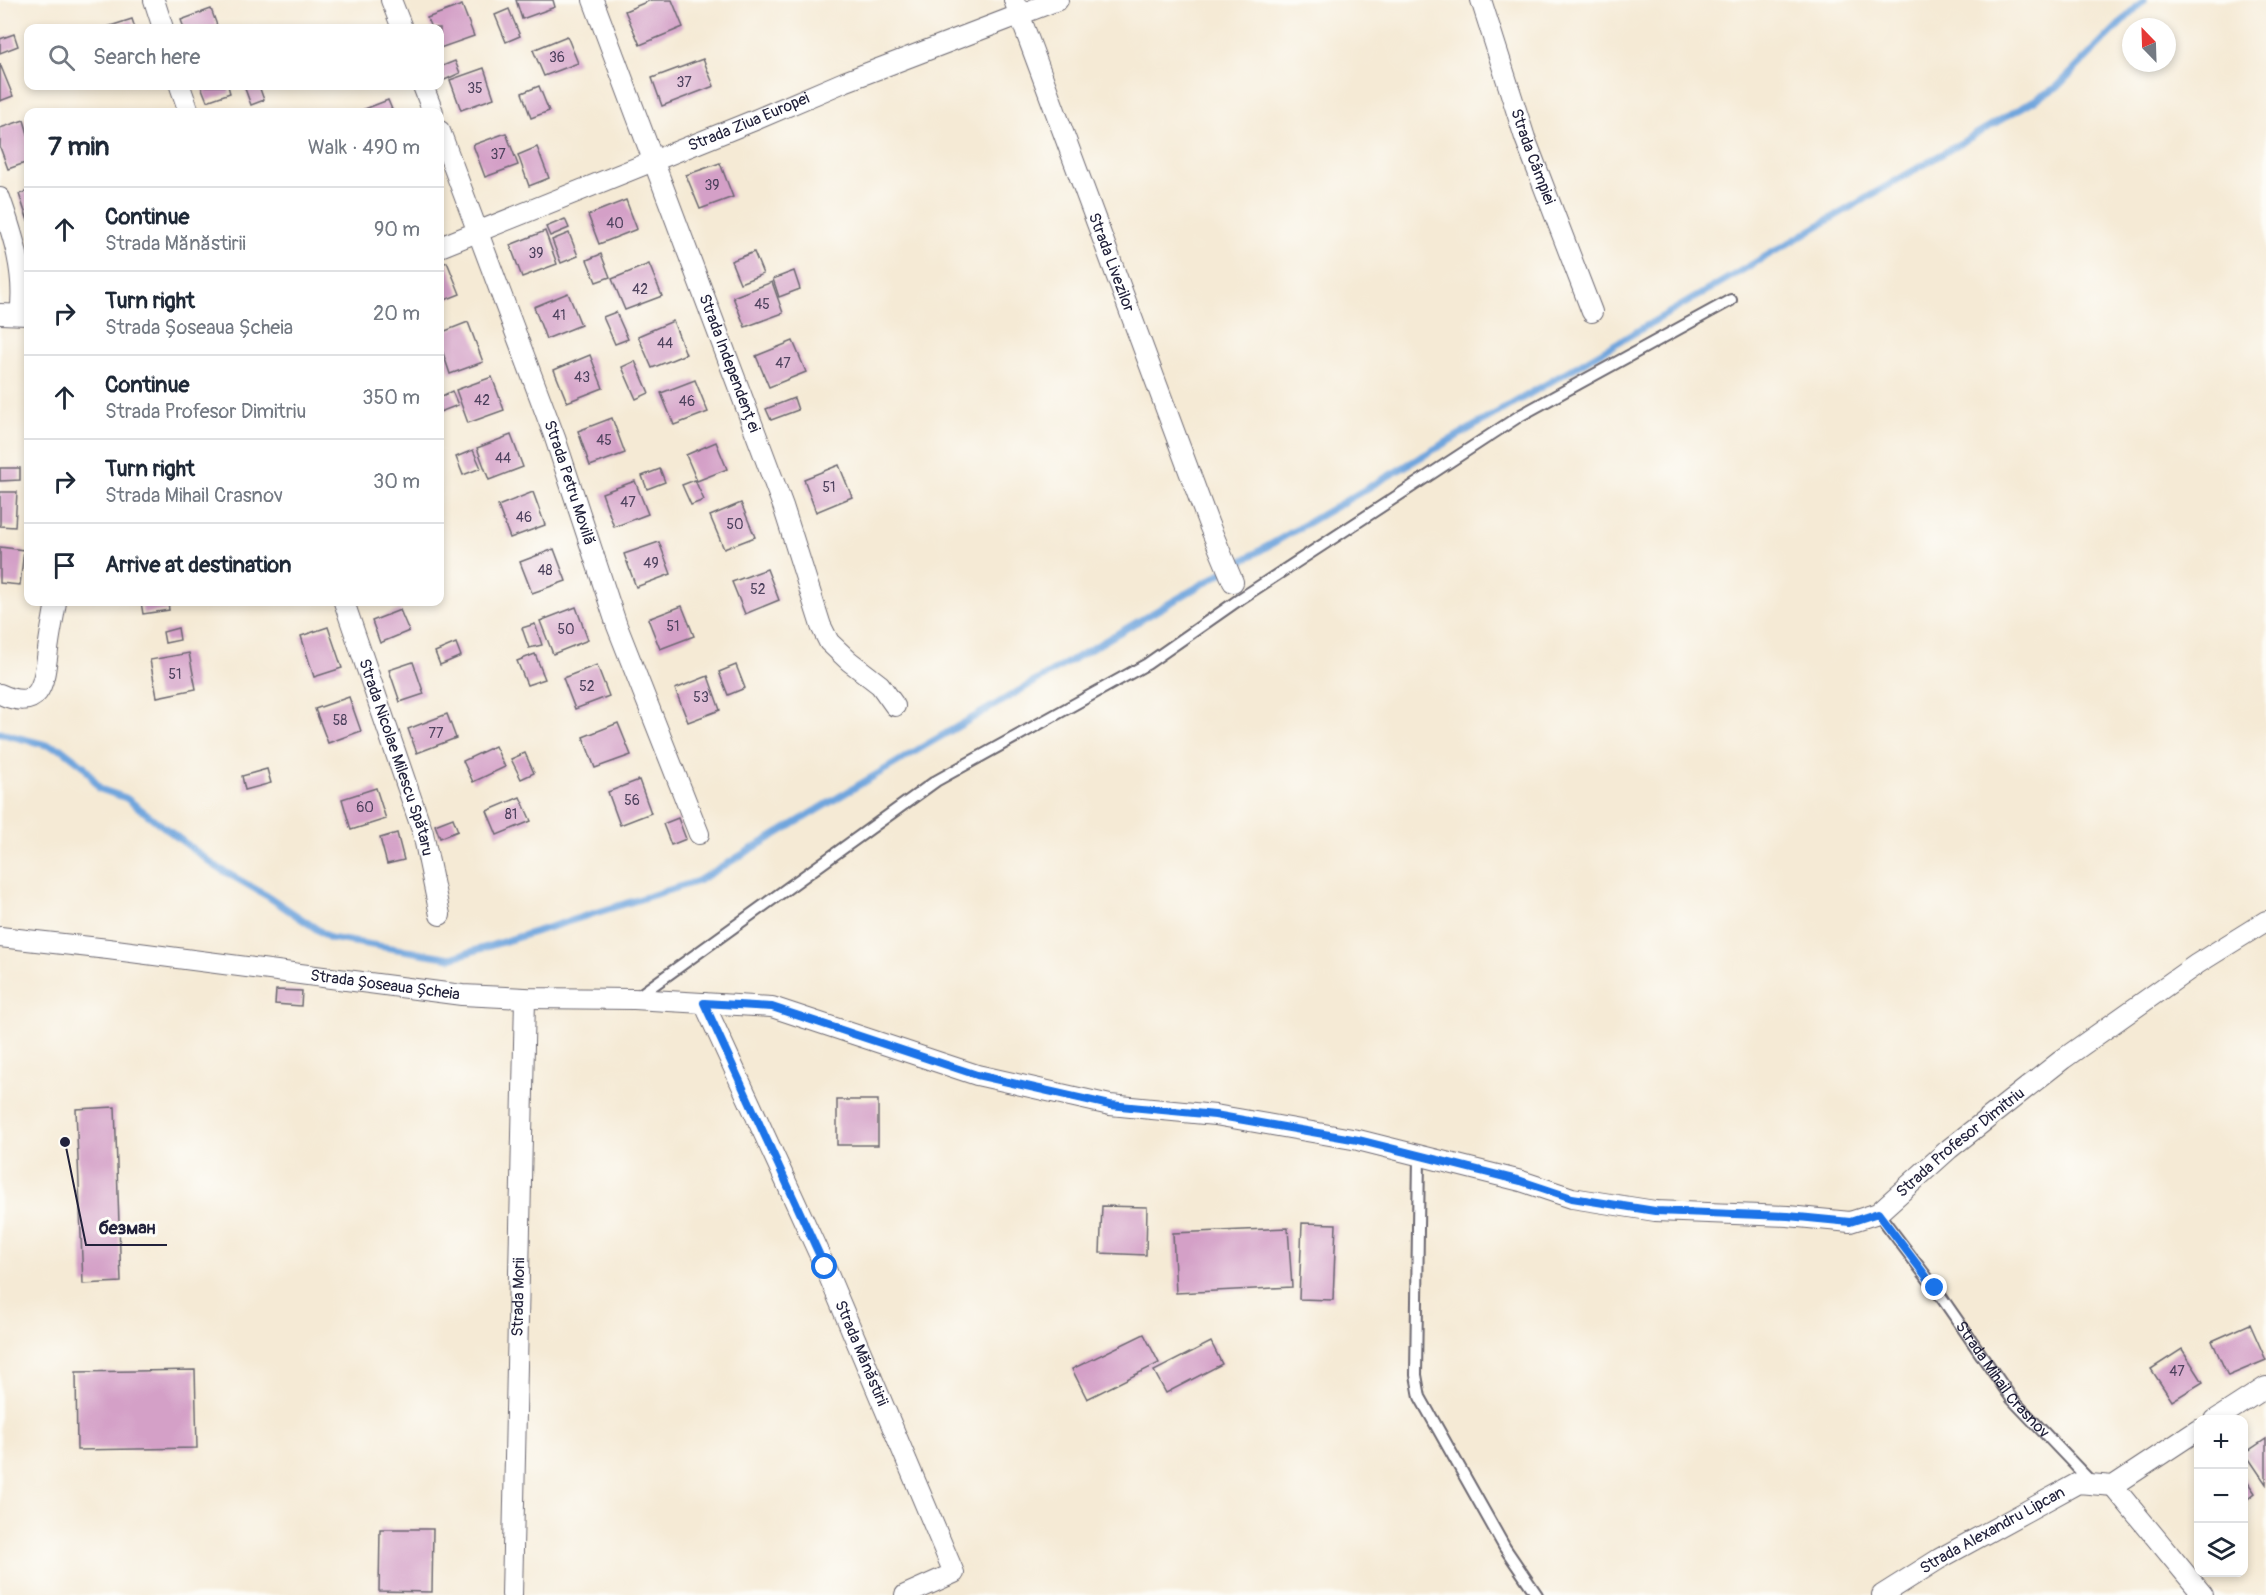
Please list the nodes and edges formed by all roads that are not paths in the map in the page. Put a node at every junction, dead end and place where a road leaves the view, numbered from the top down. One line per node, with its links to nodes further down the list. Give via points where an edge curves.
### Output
1 (154, 0): 7 (street)
2 (391, 0): 8 (street)
3 (592, 0): 14 (street, Strada Independenței)
4 (1058, 0): 6 (street, Strada Ziua Europei)
5 (1480, 0): 19 (street, Strada Câmpiei, via 1525,138)
6 (1017, 8): 14 (street, Strada Ziua Europei); 22 (street, Strada Livezilor)
7 (162, 24)
8 (400, 24)
9 (181, 90): 11 (street)
10 (425, 90): 12 (street)
11 (188, 108)
12 (431, 108)
13 (444, 142): 16 (street, Strada Petru Movilă)
14 (653, 160): 16 (street, Strada Ziua Europei); 26 (street, Strada Independenței, via 783,506 821,626 829,642 880,685)
15 (0, 198): 21 (street, via 21,272)
16 (477, 232): 17 (street, Strada Ziua Europei); 27 (street, Strada Petru Movilă, via 555,438 617,626)
17 (444, 245)
18 (1731, 300): 22 (lane, via 1521,415)
19 (1592, 312)
20 (0, 314): 21 (street)
21 (24, 314)
22 (1237, 591): 32 (lane, via 1147,664 936,781)
23 (55, 606): 25 (street, via 41,689 33,697 15,701)
24 (345, 606): 28 (street, Strada Nicolae Milescu Spătaru, via 419,822)
25 (0, 694)
26 (895, 706)
27 (699, 834)
28 (440, 915)
29 (2266, 921): 36 (street, Strada Profesor Dimitriu, via 2197,964 2063,1059 1949,1149)
30 (0, 938): 31 (street, Strada Șoseaua Șcheia, via 462,995)
31 (525, 998): 32 (street, Strada Șoseaua Șcheia); 42 (street, Strada Morii)
32 (634, 999): 33 (street, Strada Șoseaua Șcheia)
33 (704, 1003): 34 (street, Strada Șoseaua Șcheia); 43 (street, Strada Mănăstirii, via 825,1267 954,1573)
34 (772, 1007): 35 (street, Strada Profesor Dimitriu, via 977,1075 1110,1105 1215,1115)
35 (1419, 1155): 36 (street, Strada Profesor Dimitriu, via 1572,1198 1655,1211 1850,1222); 44 (lane, via 1416,1376 1420,1397 1505,1548)
36 (1878, 1213): 40 (lane, Strada Mihail Crasnov, via 2012,1400)
37 (2266, 1387): 38 (street)
38 (2221, 1415)
39 (2194, 1433): 41 (street)
40 (2093, 1483): 41 (street, Strada Alexandru Lipcan); 45 (street, Strada Alexandru Lipcan, via 2078,1483)
41 (2113, 1486): 46 (street)
42 (512, 1595)
43 (905, 1595)
44 (1537, 1595)
45 (1882, 1595)
46 (2204, 1595)

